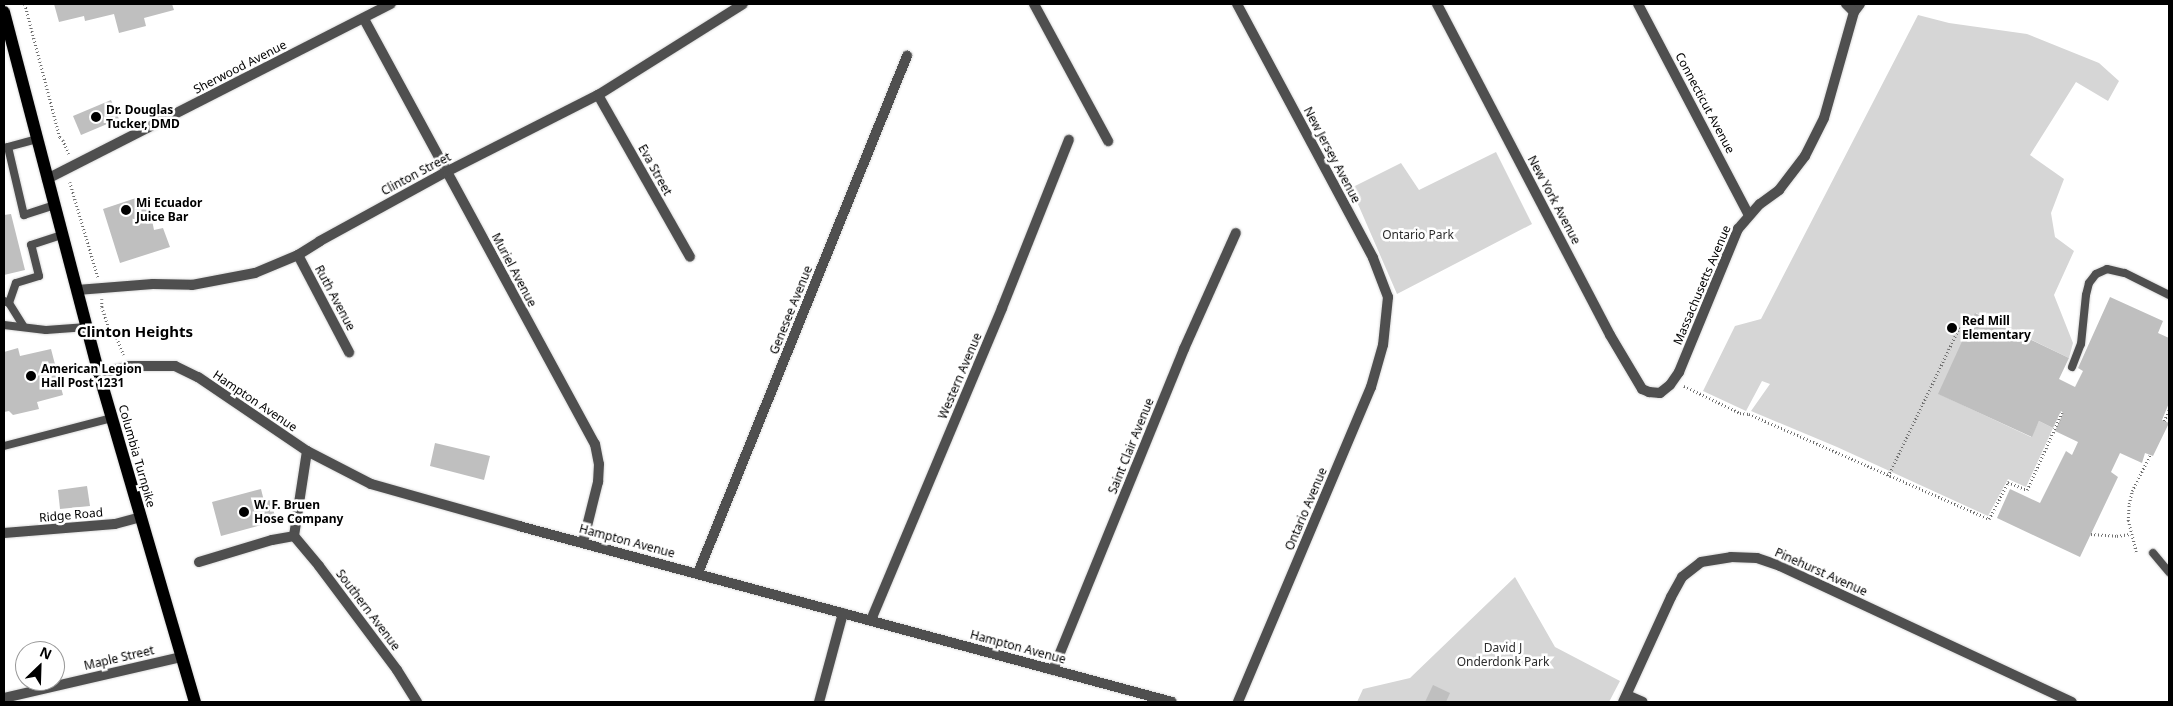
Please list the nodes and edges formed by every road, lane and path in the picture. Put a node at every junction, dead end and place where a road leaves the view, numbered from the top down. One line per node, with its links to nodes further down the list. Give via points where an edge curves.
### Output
1 (24, 4): 18 (path, via 60,137)
2 (391, 4): 11 (street, Sherwood Avenue)
3 (742, 4): 13 (street, Clinton Street)
4 (1034, 4): 16 (street)
5 (1238, 4): 31 (street, New Jersey Avenue, via 1373,258 1388,297)
6 (1438, 4): 41 (street, New York Avenue, via 1610,335 1642,388)
7 (1638, 4): 22 (street, Connecticut Avenue)
8 (1846, 4): 9 (street)
9 (1857, 8): 22 (street, Massachusetts Avenue, via 1824,118 1805,156 1779,190)
10 (4, 12): 14 (main road, Columbia Turnpike)
11 (364, 19): 18 (street, Sherwood Avenue); 19 (street, Muriel Avenue)
12 (906, 56): 60 (street, Genesee Avenue)
13 (598, 95): 19 (street, Clinton Street); 26 (street, Eva Street)
14 (37, 139): 17 (lane); 20 (main road, Columbia Turnpike)
15 (1069, 140): 62 (street, Western Avenue)
16 (1108, 141)
17 (6, 148): 21 (lane, via 24,215)
18 (74, 166): 20 (street, Sherwood Avenue); 27 (path, via 75,172 69,183)
19 (448, 171): 25 (street, Clinton Street); 55 (street, Muriel Avenue, via 595,444 598,482)
20 (47, 179): 21 (main road, Columbia Turnpike)
21 (54, 205): 24 (main road, Columbia Turnpike)
22 (1749, 215): 40 (street, Massachusetts Avenue, via 1738,229)
23 (1236, 233): 64 (street, Saint Clair Avenue, via 1184,349)
24 (62, 235): 28 (main road, Columbia Turnpike); 30 (lane, via 31,245 39,276 16,283)
25 (298, 255): 27 (street, Clinton Street, via 255,273 192,284); 36 (street, Ruth Avenue)
26 (690, 257)
27 (102, 287): 28 (street, Clinton Street); 37 (path, via 102,307 111,334 117,338)
28 (77, 290): 34 (main road, Columbia Turnpike)
29 (2169, 295): 38 (lane, via 2125,274 2107,269 2096,274 2089,282 2081,344)
30 (6, 302): 33 (lane)
31 (1387, 322): 71 (street, Ontario Avenue, via 1371,387)
32 (4, 325): 33 (lane)
33 (24, 327): 34 (lane, via 46,330)
34 (86, 327): 39 (main road, Columbia Turnpike)
35 (1966, 332): 49 (path, via 1959,328)
36 (349, 352)
37 (129, 366): 39 (street, Hampton Avenue); 47 (street, Hampton Avenue, via 175,366 198,376)
38 (2072, 367)
39 (100, 374): 44 (main road, Columbia Turnpike)
40 (1674, 380): 41 (street, Massachusetts Avenue); 49 (path, via 1701,396)
41 (1660, 393)
42 (2169, 410): 45 (path)
43 (2062, 412): 49 (path, via 2027,490 2008,482 1989,519)
44 (112, 418): 46 (lane); 50 (main road, Columbia Turnpike)
45 (2164, 421)
46 (4, 446)
47 (307, 451): 54 (street); 55 (street, Hampton Avenue, via 371,484)
48 (2150, 454): 53 (path, via 2131,497)
49 (1888, 476)
50 (141, 518): 51 (street, Ridge Road, via 115,524); 63 (main road, Columbia Turnpike)
51 (4, 533)
52 (2091, 534): 53 (path)
53 (2130, 534): 56 (path)
54 (294, 536): 58 (street); 68 (street, Southern Avenue, via 386,655)
55 (583, 542): 60 (street, Hampton Avenue)
56 (2136, 552)
57 (2153, 553): 59 (lane)
58 (199, 562)
59 (2169, 572)
60 (698, 573): 61 (street, Hampton Avenue)
61 (843, 612): 62 (street, Hampton Avenue); 69 (street)
62 (871, 620): 64 (street, Hampton Avenue)
63 (182, 657): 65 (street, Maple Street); 67 (main road, Columbia Turnpike)
64 (1053, 670): 70 (street, Hampton Avenue)
65 (4, 698)
66 (1625, 698): 72 (street); 73 (street, Pinehurst Avenue, via 1682,577 1701,562 1731,557 1757,558 1780,566)
67 (195, 702)
68 (417, 702)
69 (819, 702)
70 (1172, 702)
71 (1238, 702)
72 (1644, 702)
73 (2072, 702)

